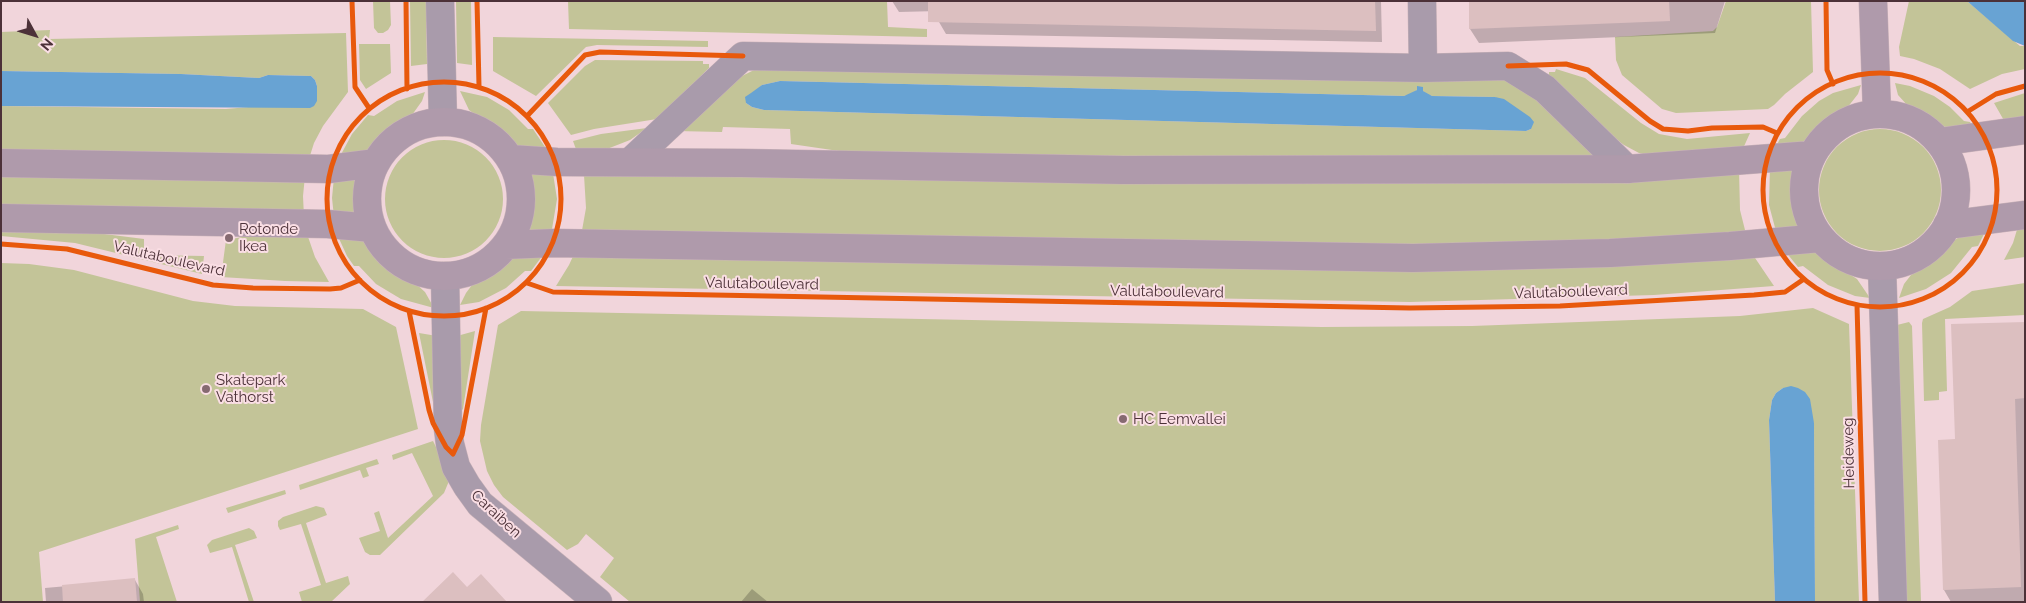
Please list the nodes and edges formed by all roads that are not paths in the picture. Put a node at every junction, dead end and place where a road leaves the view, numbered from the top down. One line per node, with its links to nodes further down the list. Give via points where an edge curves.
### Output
1 (440, 1): 6 (street)
2 (1422, 1): 4 (street)
3 (1873, 1): 5 (main road)
4 (1423, 68): 11 (street, via 743,56); 14 (street, via 1508,66 1545,89)
5 (1877, 113): 8 (main road, via 1911,121); 9 (main road, via 1855,118 1838,127 1823,139)
6 (442, 122): 10 (main road, via 464,124 483,132); 13 (main road, via 404,133 388,146)
7 (2025, 130): 8 (main road)
8 (1939, 142): 17 (main road, via 1956,180 1954,206)
9 (1812, 155): 14 (main road); 19 (main road, via 1806,172 1806,210)
10 (511, 159): 11 (main road); 20 (main road, via 519,180 521,201 518,220)
11 (630, 162): 14 (main road, via 1123,170)
12 (1, 163): 13 (main road, via 330,169)
13 (376, 163): 18 (main road, via 368,181 367,201)
14 (1627, 169)
15 (2025, 215): 17 (main road)
16 (1, 218): 18 (main road, Valutaboulevard, via 328,224)
17 (1947, 225): 21 (main road, via 1936,242 1920,255)
18 (372, 228): 22 (main road, via 390,254 406,266)
19 (1821, 238): 20 (main road, via 1610,253 1413,258 554,243); 21 (main road, via 1842,256 1861,264)
20 (506, 245): 22 (main road, via 482,266)
21 (1882, 267): 24 (street)
22 (445, 276): 23 (street, Caraïben, via 448,421 456,467 480,504)
23 (598, 602)
24 (1893, 602)

